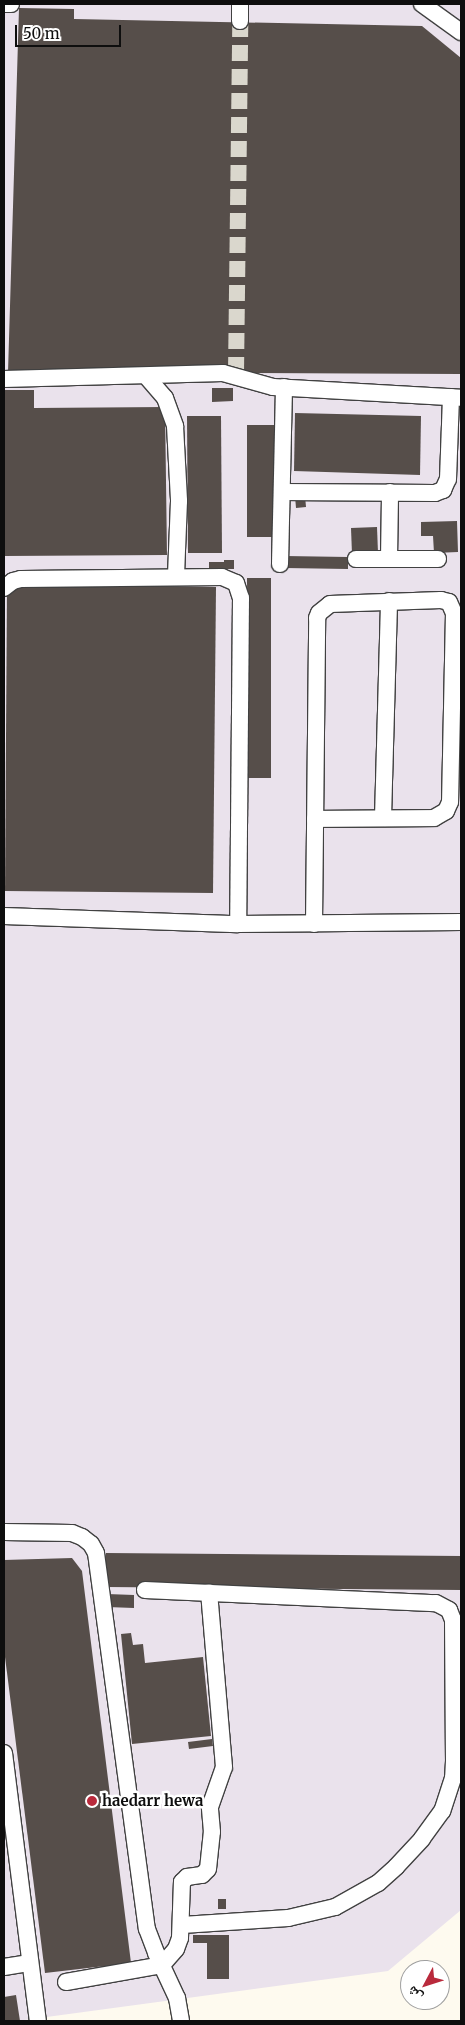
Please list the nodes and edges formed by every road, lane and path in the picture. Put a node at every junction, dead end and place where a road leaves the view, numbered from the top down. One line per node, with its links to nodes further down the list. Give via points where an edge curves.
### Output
1 (4, 4): 2 (street)
2 (11, 4)
3 (240, 4): 5 (street)
4 (422, 4): 6 (street)
5 (240, 21)
6 (461, 32)
7 (146, 376): 8 (street); 9 (street, via 223,373 239,375 264,385); 17 (street, via 165,398 175,426 179,502)
8 (4, 379)
9 (284, 387): 10 (street); 11 (street)
10 (456, 397): 12 (street, via 445,487 435,493)
11 (282, 492): 12 (street); 16 (street)
12 (390, 492): 14 (street)
13 (356, 559): 14 (street)
14 (389, 559): 15 (street)
15 (438, 559)
16 (280, 564)
17 (176, 577): 18 (street, via 21,578); 24 (street, via 222,576 236,583 240,590)
18 (4, 588)
19 (389, 602): 20 (street); 20 (street, via 445,600 454,609 450,802 438,817); 21 (street, via 330,604 317,618)
20 (383, 818): 21 (street)
21 (315, 819): 25 (street)
22 (4, 916): 24 (street)
23 (461, 922): 25 (street)
24 (238, 924): 25 (street)
25 (314, 924)
26 (4, 1532): 32 (street, via 72,1533 91,1544 96,1553 148,1929)
27 (145, 1590): 28 (street)
28 (209, 1593): 30 (street, via 224,1768 210,1807 212,1832 208,1869 202,1875 187,1877 180,1886); 30 (street, via 446,1606 453,1620 454,1761 448,1795 433,1826 396,1867 357,1896 312,1914)
29 (4, 1753): 31 (street)
30 (182, 1926): 32 (street, via 176,1949)
31 (30, 1963): 33 (street); 35 (street)
32 (162, 1965): 34 (street); 36 (street, via 177,1998)
33 (4, 1967)
34 (66, 1982)
35 (38, 2021)
36 (181, 2021)

